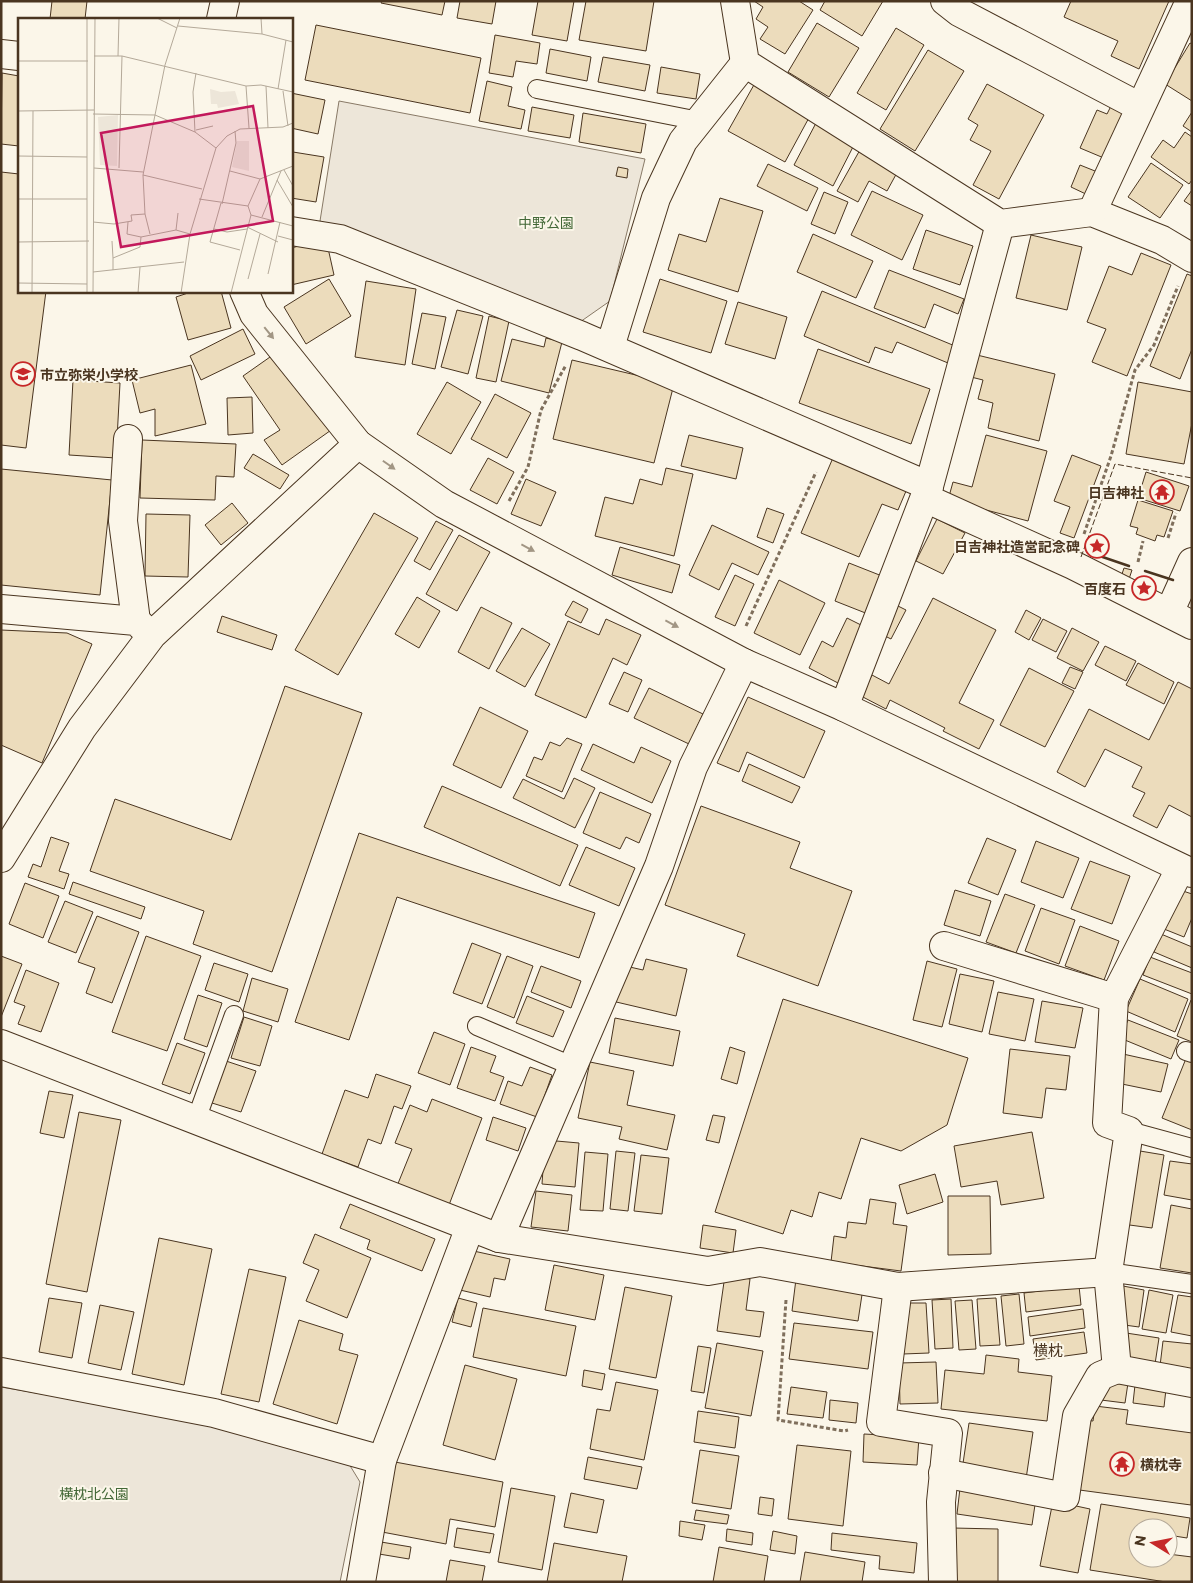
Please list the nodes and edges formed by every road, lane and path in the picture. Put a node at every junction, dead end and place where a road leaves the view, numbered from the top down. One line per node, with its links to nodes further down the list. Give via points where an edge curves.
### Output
1 (225, 1): 5 (street)
2 (735, 1): 8 (street)
3 (945, 1): 10 (street, via 959,12)
4 (1190, 1): 10 (street)
5 (221, 18)
6 (1, 54): 7 (street)
7 (18, 56)
8 (745, 63): 11 (street); 13 (street)
9 (537, 89): 11 (lane)
10 (1140, 107): 12 (street)
11 (699, 121): 18 (street, via 683,141 656,198)
12 (1092, 212): 13 (street); 15 (street, via 1162,240)
13 (1000, 224): 22 (street)
14 (292, 231): 17 (street, via 340,239)
15 (1191, 257): 28 (path, via 1154,345 1135,370 1111,456)
16 (244, 292): 21 (street, one-way to 21, via 254,314)
17 (582, 336): 18 (street); 24 (path, via 541,410 528,467)
18 (610, 347): 20 (street)
19 (128, 439): 32 (street, via 124,521)
20 (829, 442): 22 (street); 33 (path)
21 (358, 444): 24 (street, one-way to 24, via 444,504); 32 (street)
22 (927, 492): 28 (street); 34 (street)
23 (1176, 513): 25 (path)
24 (493, 530): 33 (street, one-way to 33)
25 (1168, 539)
26 (1143, 541): 29 (path)
27 (1192, 562): 31 (street)
28 (1073, 565): 31 (street)
29 (1137, 568)
30 (1, 609): 32 (street)
31 (1181, 619)
32 (144, 628): 35 (street)
33 (738, 660): 34 (street); 42 (street, via 693,767 659,866)
34 (844, 708): 36 (street)
35 (1, 858)
36 (1186, 871): 38 (street)
37 (944, 946): 38 (street)
38 (1114, 998): 44 (street, via 1107,1123)
39 (234, 1014): 43 (lane)
40 (476, 1026): 42 (lane)
41 (1, 1044): 43 (street)
42 (572, 1066): 47 (street)
43 (196, 1120): 46 (street)
44 (1129, 1131): 45 (lane); 49 (street)
45 (1192, 1148)
46 (470, 1227): 47 (street); 56 (street)
47 (499, 1238): 48 (street, via 708,1272 760,1262)
48 (788, 1267): 51 (street); 55 (path, via 778,1420 844,1431)
49 (1108, 1272): 50 (lane); 51 (street); 52 (street)
50 (1192, 1284)
51 (898, 1287): 55 (street)
52 (1117, 1369): 54 (street); 57 (street, via 1100,1376 1077,1416 1065,1497)
53 (1, 1372): 56 (street, via 214,1413)
54 (1192, 1383)
55 (880, 1422): 57 (street, via 948,1433)
56 (382, 1460): 58 (street)
57 (943, 1473): 59 (street)
58 (361, 1582)
59 (942, 1582)

